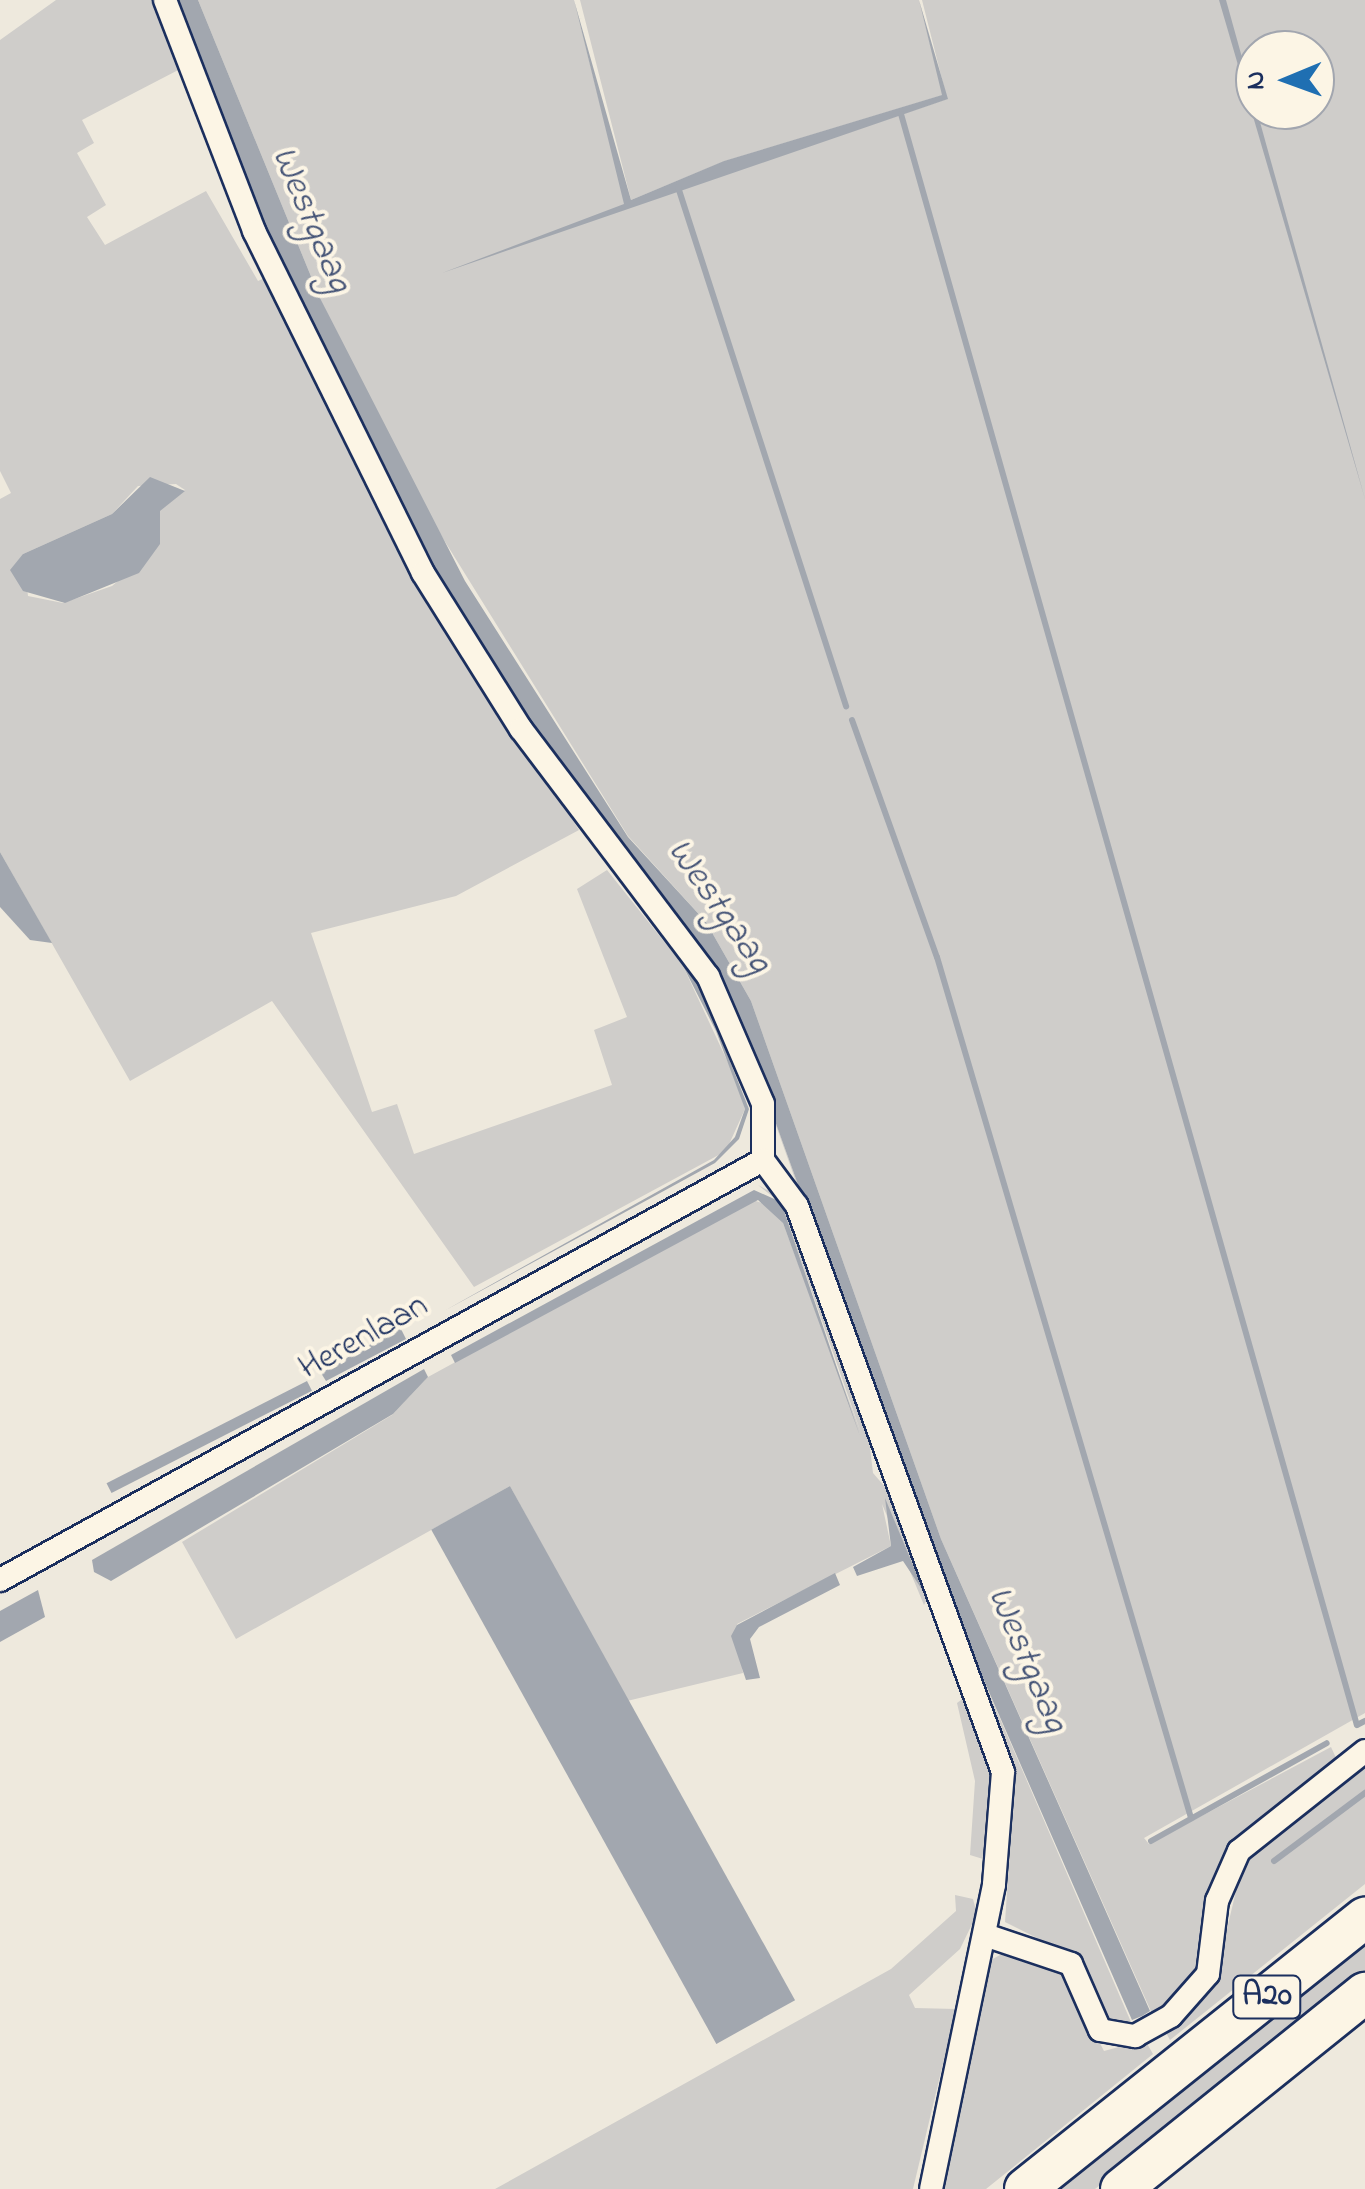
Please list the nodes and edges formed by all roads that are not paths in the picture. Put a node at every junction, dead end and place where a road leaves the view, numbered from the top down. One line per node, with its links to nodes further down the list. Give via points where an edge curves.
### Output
1 (165, 0): 2 (street, via 254,232 422,574 521,729 708,976 762,1104)
2 (763, 1160): 3 (street, Herenlaan); 6 (street, via 797,1206 880,1451 994,1729 1004,1824)
3 (0, 1580)
4 (1365, 1751): 6 (street, via 1239,1851 1217,1902 1208,1974 1171,2016 1136,2036 1100,2030 1071,1964)
5 (1365, 1918): 9 (highway, A20)
6 (985, 1935): 8 (street)
7 (1365, 1993): 10 (highway, A20)
8 (931, 2189)
9 (1025, 2189)
10 (1122, 2189)

